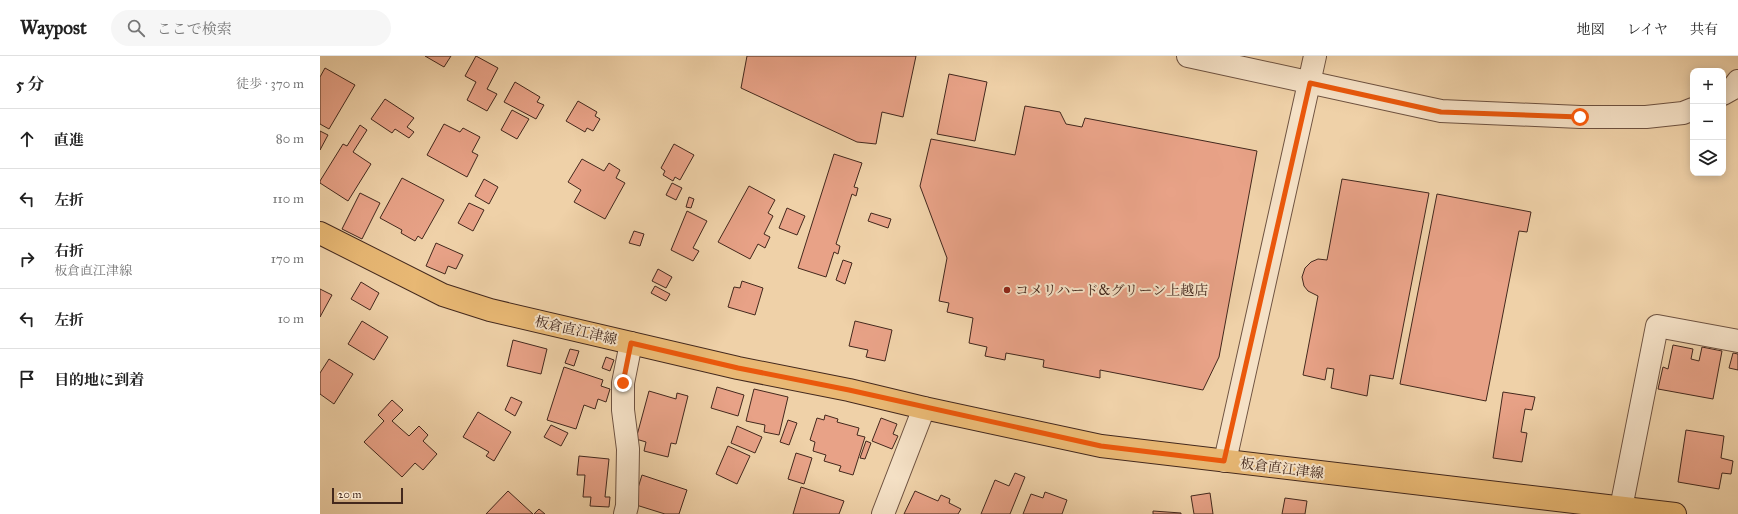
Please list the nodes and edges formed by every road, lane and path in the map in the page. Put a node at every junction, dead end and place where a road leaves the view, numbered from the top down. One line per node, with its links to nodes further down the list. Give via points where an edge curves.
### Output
1 (1188, 56): 4 (street)
2 (1315, 56): 4 (street)
3 (1738, 81): 5 (street)
4 (1310, 83): 6 (street, via 1441,112 1646,117); 11 (street)
5 (1726, 92)
6 (1690, 110)
7 (320, 233): 9 (main road, 板倉直江津線, via 443,295 490,310)
8 (1738, 341): 12 (street, via 1657,326)
9 (631, 343): 10 (main road, 板倉直江津線); 13 (street, via 623,383 623,410 628,449)
10 (924, 408): 11 (main road, 板倉直江津線, via 1101,446); 14 (street)
11 (1224, 461): 12 (main road, 板倉直江津線)
12 (1621, 508): 15 (main road, 板倉直江津線)
13 (625, 514)
14 (883, 514)
15 (1675, 514)

